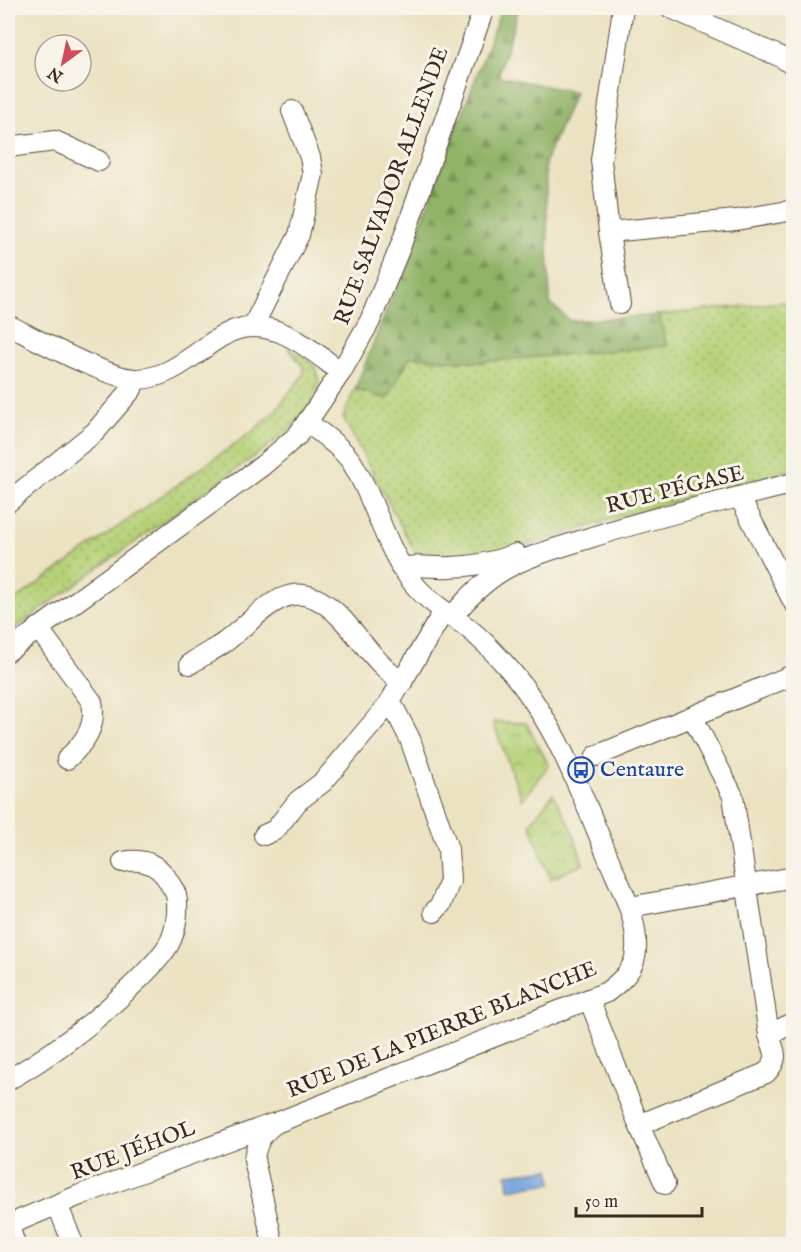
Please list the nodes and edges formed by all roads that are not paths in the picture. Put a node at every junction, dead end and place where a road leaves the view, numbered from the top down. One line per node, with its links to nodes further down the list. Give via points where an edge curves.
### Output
1 (484, 8): 13 (street, RUE SALVADOR ALLENDE, via 400,245 370,321)
2 (623, 8): 9 (street, via 601,160)
3 (671, 8): 4 (street)
4 (794, 66)
5 (292, 111): 12 (street, via 313,174 299,235 257,318)
6 (8, 147): 7 (street, via 55,141)
7 (99, 161)
8 (794, 210): 9 (street, via 736,220)
9 (609, 232): 10 (street)
10 (620, 304)
11 (8, 325): 14 (street, via 112,374)
12 (257, 327): 13 (street, via 282,333); 14 (street, via 226,334 174,370)
13 (341, 372): 15 (street, RUE SALVADOR ALLENDE)
14 (135, 379): 18 (street, via 132,389 95,432)
15 (307, 422): 20 (street, RUE DE LA PIERRE BLANCHE, via 351,461); 23 (street, RUE SALVADOR ALLENDE, via 297,436 262,466)
16 (794, 483): 17 (street, RUE PÉGASE)
17 (740, 498): 19 (street, RUE PÉGASE); 21 (street)
18 (8, 502)
19 (568, 543): 20 (street, RUE PÉGASE, via 544,544 478,565); 22 (street, RUE PÉGASE, via 506,569)
20 (402, 568): 22 (street, RUE DE LA PIERRE BLANCHE, via 426,598)
21 (794, 603)
22 (448, 614): 27 (street, RUE PÉGASE); 36 (street, RUE DE LA PIERRE BLANCHE, via 483,641 526,690 586,806)
23 (38, 628): 24 (street, RUE SALVADOR ALLENDE); 31 (street, via 92,702 90,730 83,744)
24 (8, 651)
25 (190, 664): 27 (street, via 223,644 266,608 297,594 332,608 377,662)
26 (789, 677): 29 (street)
27 (402, 683): 28 (street, RUE PÉGASE)
28 (388, 705): 32 (street, RUE PÉGASE, via 323,782 298,801 275,830); 37 (street, via 395,710 410,739 448,849 450,881)
29 (693, 718): 30 (street); 35 (street, via 733,796)
30 (596, 756)
31 (67, 759)
32 (264, 835)
33 (123, 862): 41 (street, via 152,864 165,874 176,894 174,931 169,944 114,1004)
34 (794, 877): 35 (street)
35 (746, 885): 36 (street); 40 (street)
36 (630, 907): 38 (street, RUE DE LA PIERRE BLANCHE, via 637,951 632,967 607,992)
37 (434, 912)
38 (589, 999): 42 (street, RUE DE LA PIERRE BLANCHE); 43 (street)
39 (794, 1023): 40 (street)
40 (769, 1035): 43 (street, via 776,1054 774,1065 766,1073)
41 (8, 1080)
42 (276, 1123): 45 (street, RUE JÉHOL); 49 (street, RUE DE LA PIERRE BLANCHE, via 264,1131 254,1160)
43 (639, 1125): 44 (street)
44 (665, 1184)
45 (58, 1206): 46 (street, RUE JÉHOL); 48 (street)
46 (8, 1224): 47 (street)
47 (15, 1245)
48 (73, 1245)
49 (273, 1245)

